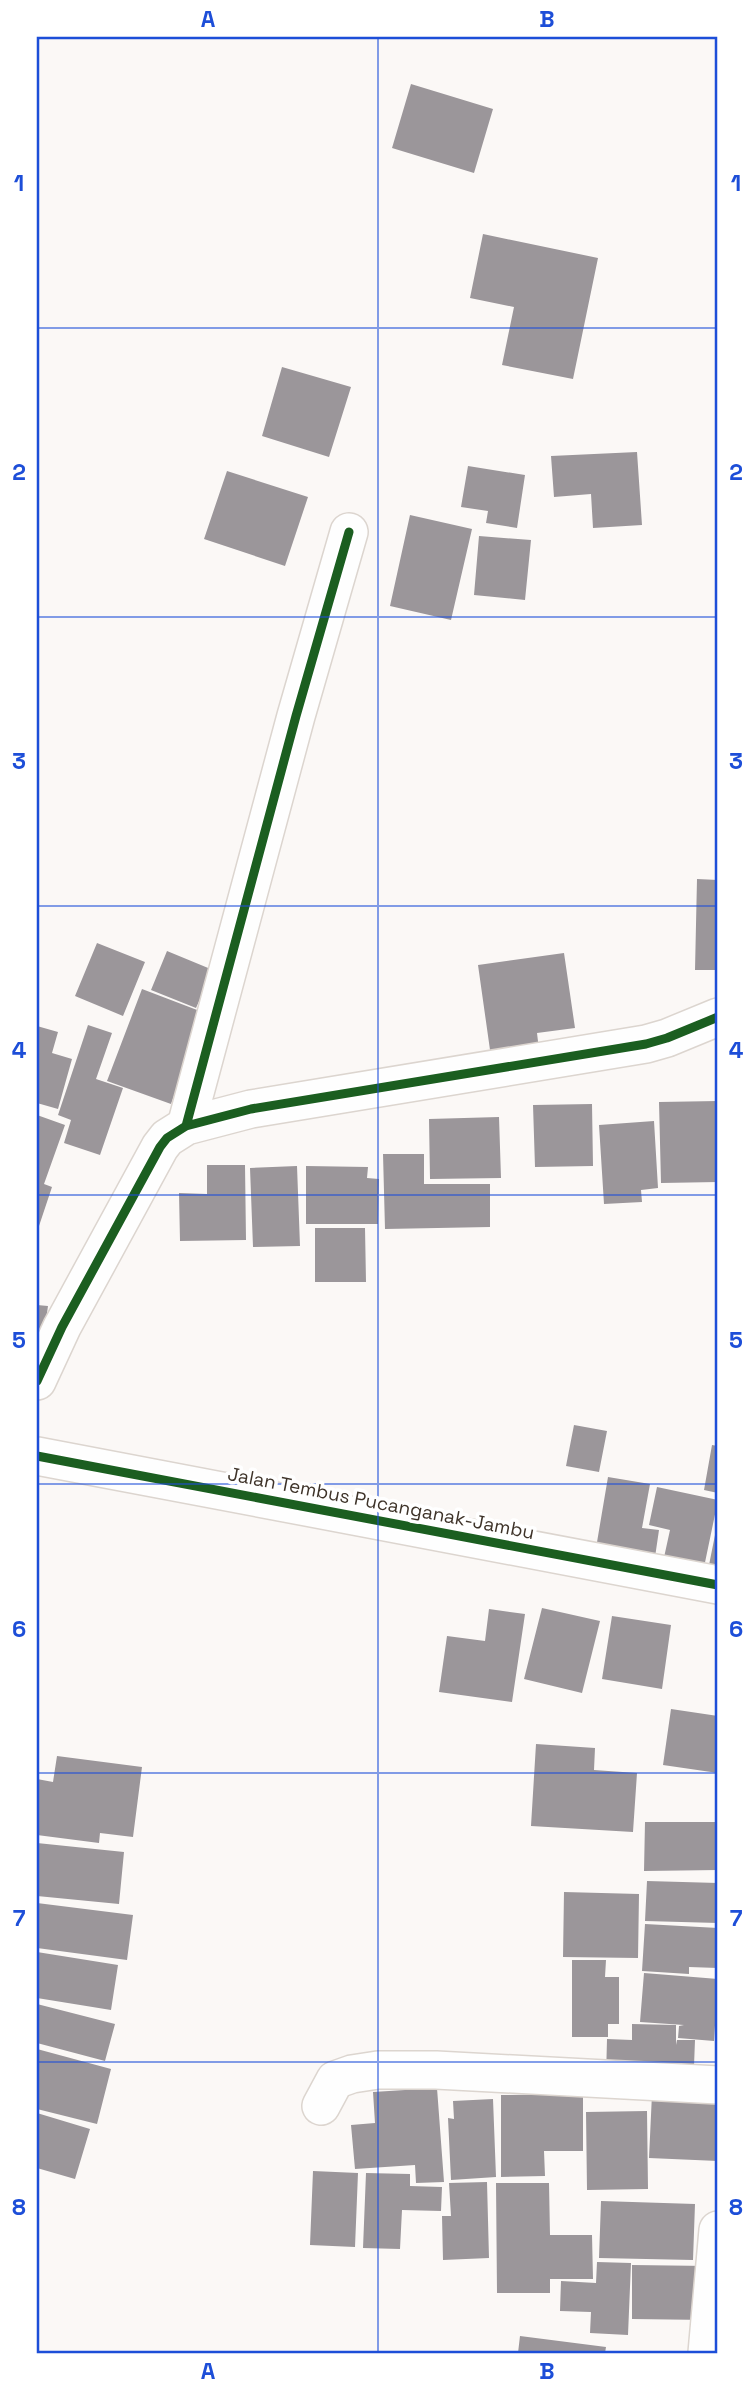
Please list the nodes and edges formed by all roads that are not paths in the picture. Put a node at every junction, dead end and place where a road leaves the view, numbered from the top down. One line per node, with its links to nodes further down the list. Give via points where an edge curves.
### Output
1 (349, 533): 3 (street)
2 (718, 1017): 3 (street, via 646,1044 251,1109)
3 (186, 1126): 4 (street, via 160,1147)
4 (37, 1381)
5 (37, 1456): 6 (street, Jalan Tembus Pucanganak-Jambu)
6 (718, 1585)
7 (718, 2085): 8 (street, via 378,2070 335,2080)
8 (321, 2106)
9 (718, 2230): 10 (street)
10 (707, 2353)

